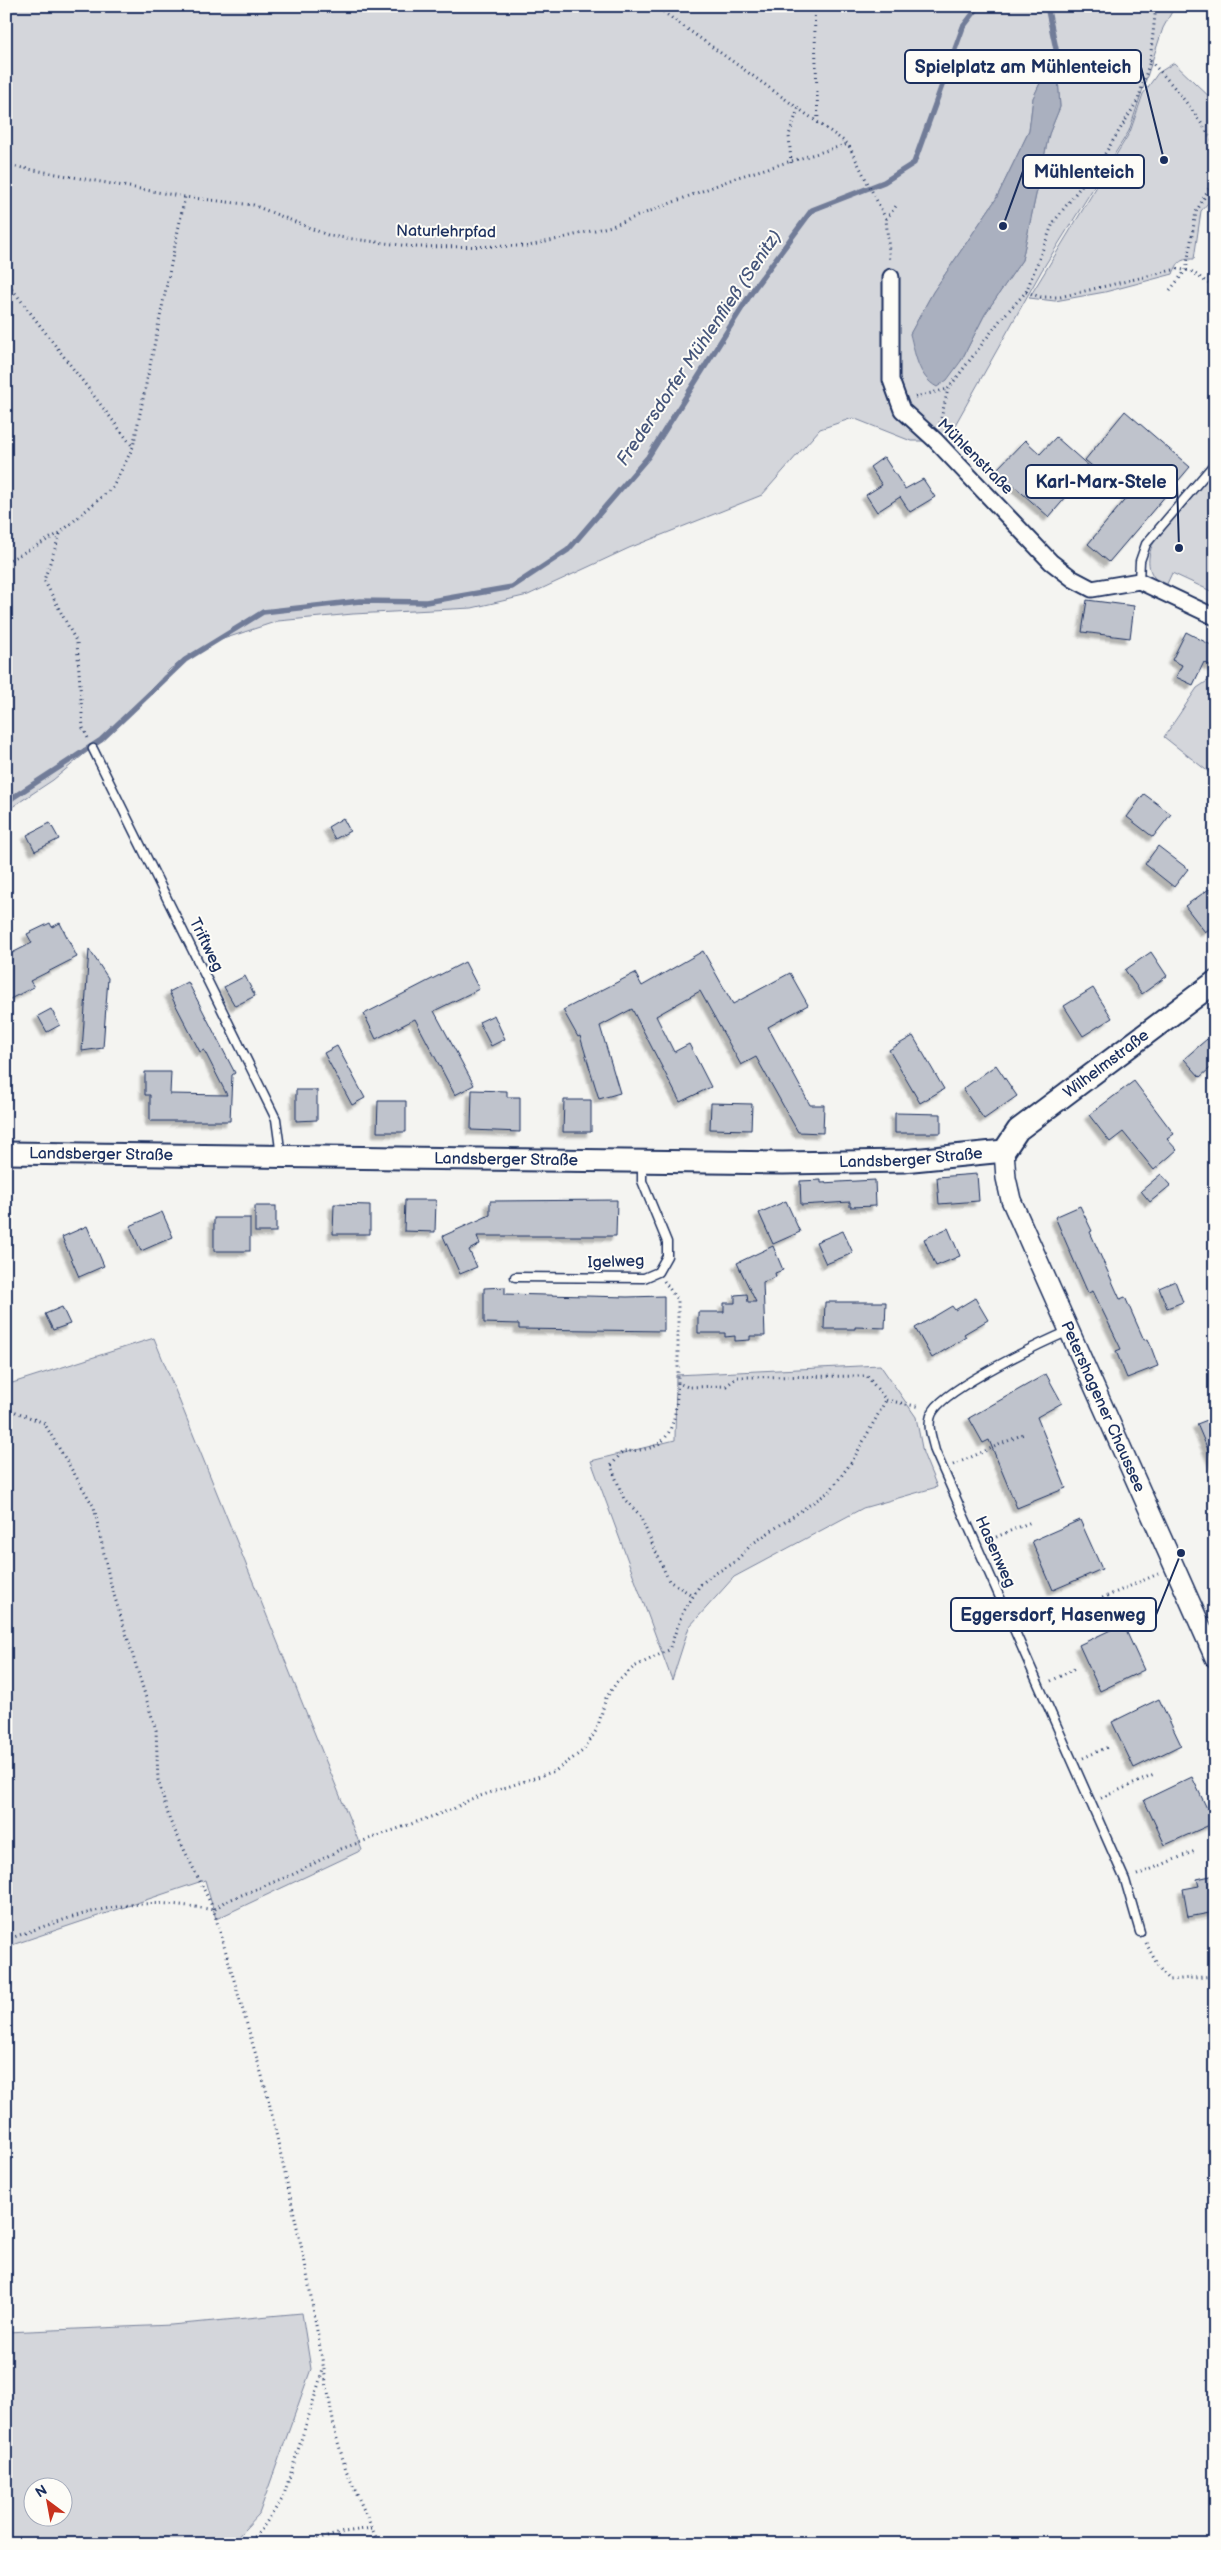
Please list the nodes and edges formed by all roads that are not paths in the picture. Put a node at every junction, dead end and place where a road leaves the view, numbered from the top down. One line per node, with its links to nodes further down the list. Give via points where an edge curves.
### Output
1 (891, 277): 3 (street, Mühlenstraße, via 891,380 902,410 1052,562 1073,579 1092,589)
2 (1215, 464): 3 (lane, via 1146,544 1140,561)
3 (1139, 581): 4 (street)
4 (1215, 617)
5 (92, 746): 9 (lane, Triftweg, via 276,1119)
6 (1215, 982): 7 (main road, Wilhelmstraße, via 1018,1130)
7 (1004, 1151): 10 (main road, Landsberger Straße, via 903,1161); 12 (street, Petershagener Chaussee, via 1011,1200)
8 (6, 1153): 9 (main road, Landsberger Straße)
9 (281, 1157): 10 (main road, Landsberger Straße)
10 (642, 1161): 11 (lane, Igelweg, via 642,1181 667,1242 667,1256 658,1272 644,1278)
11 (515, 1277)
12 (1069, 1331): 13 (street, Petershagener Chaussee); 14 (lane, Hasenweg, via 951,1393 933,1410 929,1423 935,1451 1125,1880)
13 (1215, 1658)
14 (1140, 1932)

